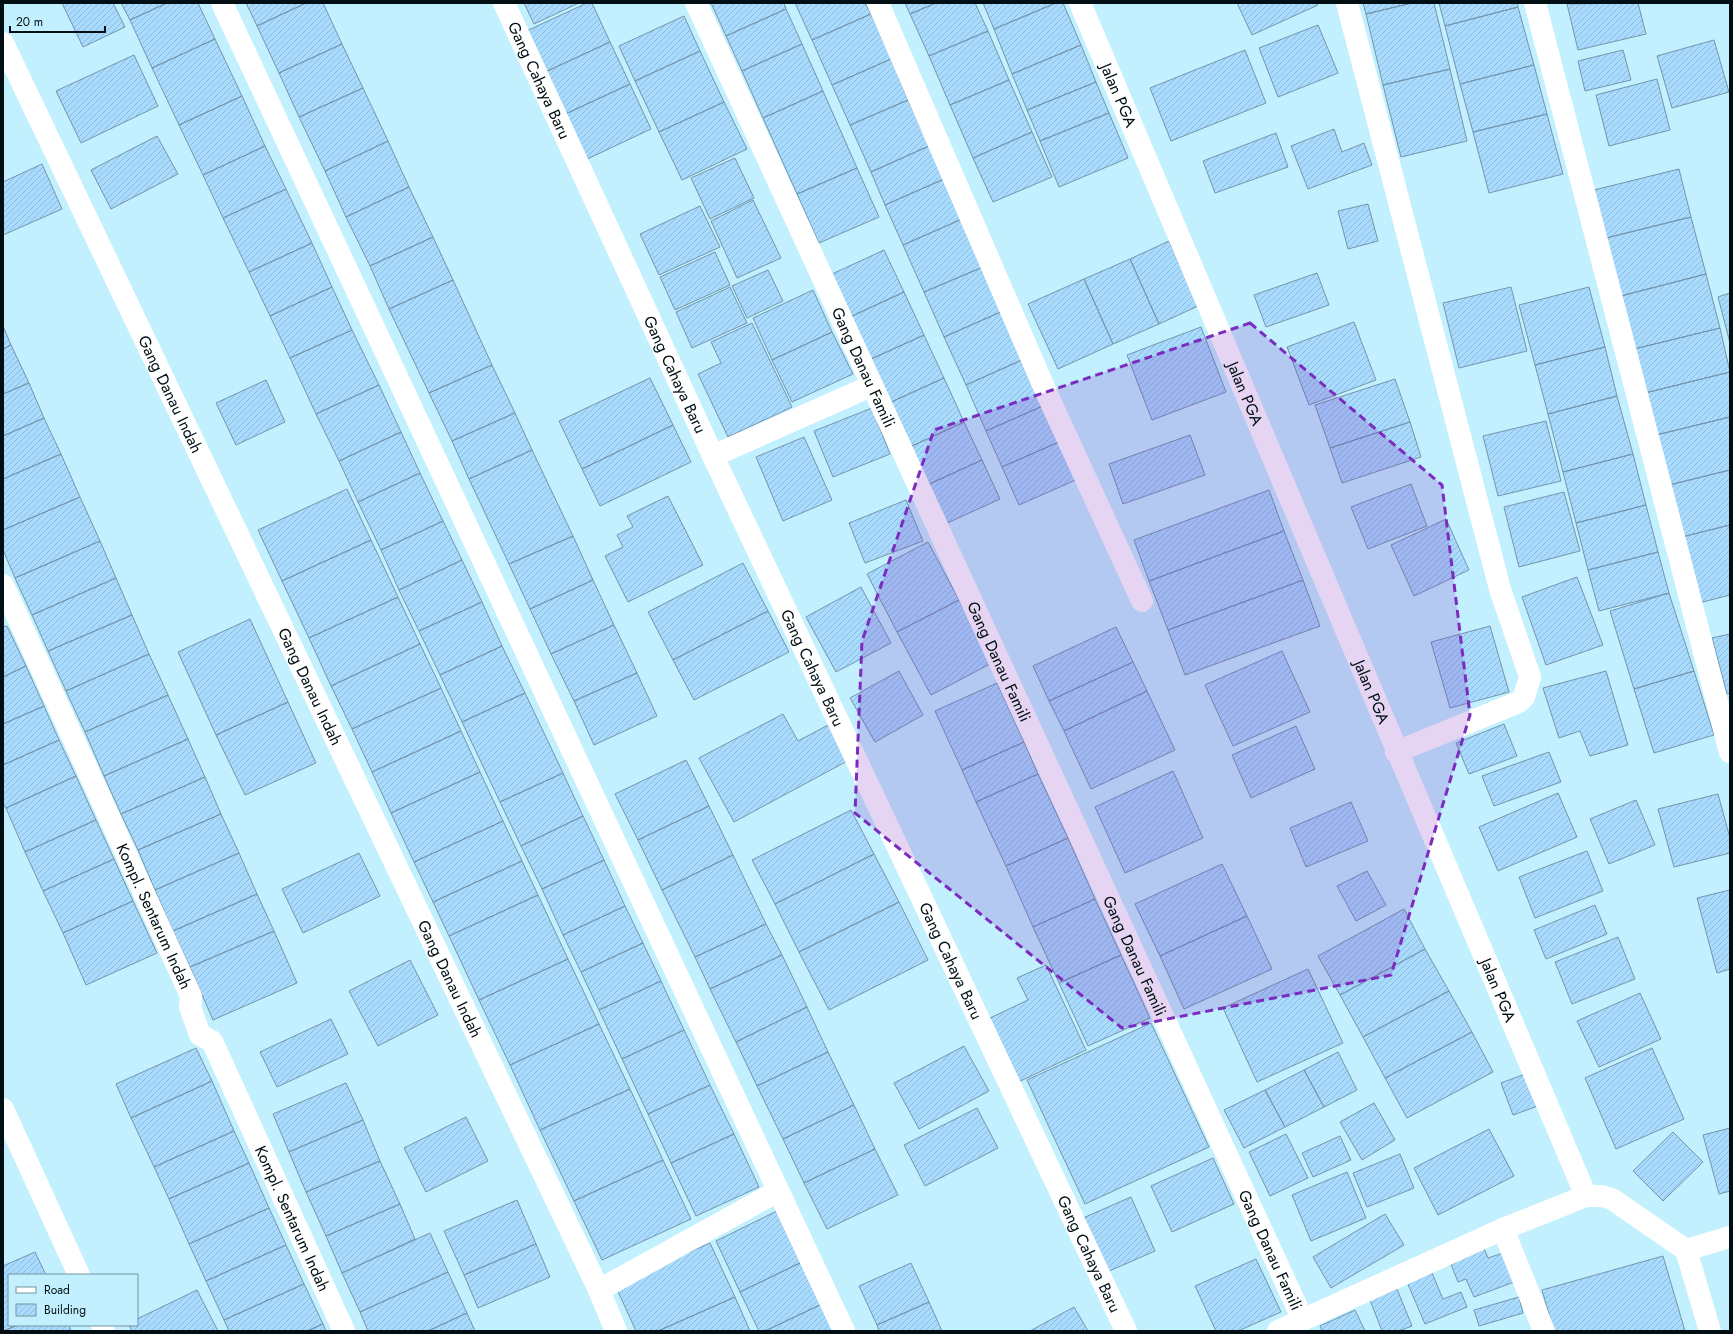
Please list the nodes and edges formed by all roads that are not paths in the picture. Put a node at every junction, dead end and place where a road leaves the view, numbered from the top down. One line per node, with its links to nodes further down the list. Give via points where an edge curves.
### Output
1 (222, 3): 16 (street)
2 (504, 3): 10 (street, Gang Cahaya Baru)
3 (696, 3): 9 (street, Gang Danau Famili)
4 (878, 3): 12 (street, via 1047,394)
5 (1080, 3): 13 (street, Jalan PGA)
6 (1347, 3): 13 (street, via 1500,589 1530,677 1524,697 1519,702)
7 (1535, 3): 14 (street)
8 (3, 43): 22 (street, Gang Danau Indah)
9 (871, 386): 10 (street); 23 (street, Gang Danau Famili)
10 (713, 456): 27 (street, Gang Cahaya Baru)
11 (3, 585): 24 (street, Kompl. Sentarum Indah, via 191,996 190,1007 200,1035 212,1041)
12 (1142, 601)
13 (1396, 752): 17 (street, Jalan PGA)
14 (1730, 752)
15 (3, 1109): 21 (street)
16 (778, 1191): 22 (street); 26 (street)
17 (1586, 1196): 18 (street); 20 (street, via 1612,1199)
18 (1503, 1228): 23 (street); 29 (street)
19 (1730, 1237): 20 (street)
20 (1686, 1250): 30 (street)
21 (79, 1274)
22 (599, 1290): 25 (street, Gang Danau Indah)
23 (1303, 1320): 28 (street)
24 (344, 1331)
25 (616, 1331)
26 (844, 1331)
27 (1126, 1331)
28 (1278, 1331)
29 (1544, 1331)
30 (1710, 1331)

